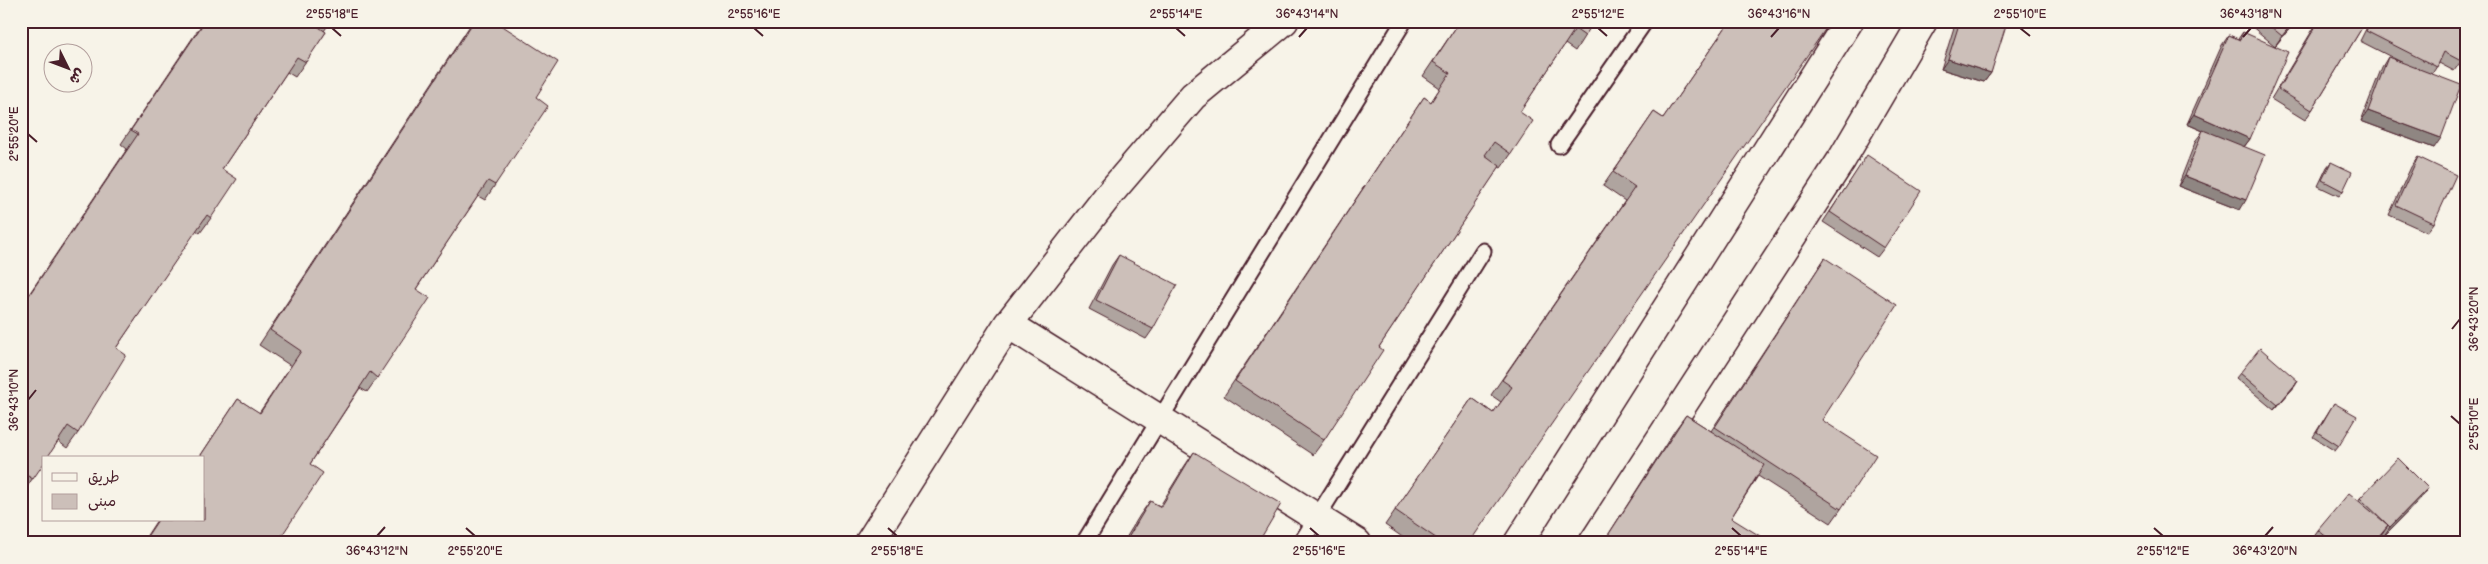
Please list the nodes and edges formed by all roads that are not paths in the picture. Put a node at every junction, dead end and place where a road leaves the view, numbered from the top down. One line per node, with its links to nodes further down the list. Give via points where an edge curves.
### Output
1 (1284, 21): 8 (street, via 1193,96 1111,192)
2 (1404, 21): 9 (lane)
3 (1645, 21): 6 (lane)
4 (1849, 21): 15 (street)
5 (1923, 21): 16 (street, via 1842,159)
6 (1559, 146)
7 (1483, 251): 10 (lane)
8 (1008, 324): 9 (street); 11 (street)
9 (1160, 419): 10 (street); 12 (lane)
10 (1316, 518): 13 (lane); 14 (street)
11 (869, 543)
12 (1084, 543)
13 (1301, 543)
14 (1356, 543)
15 (1518, 543)
16 (1593, 543)

